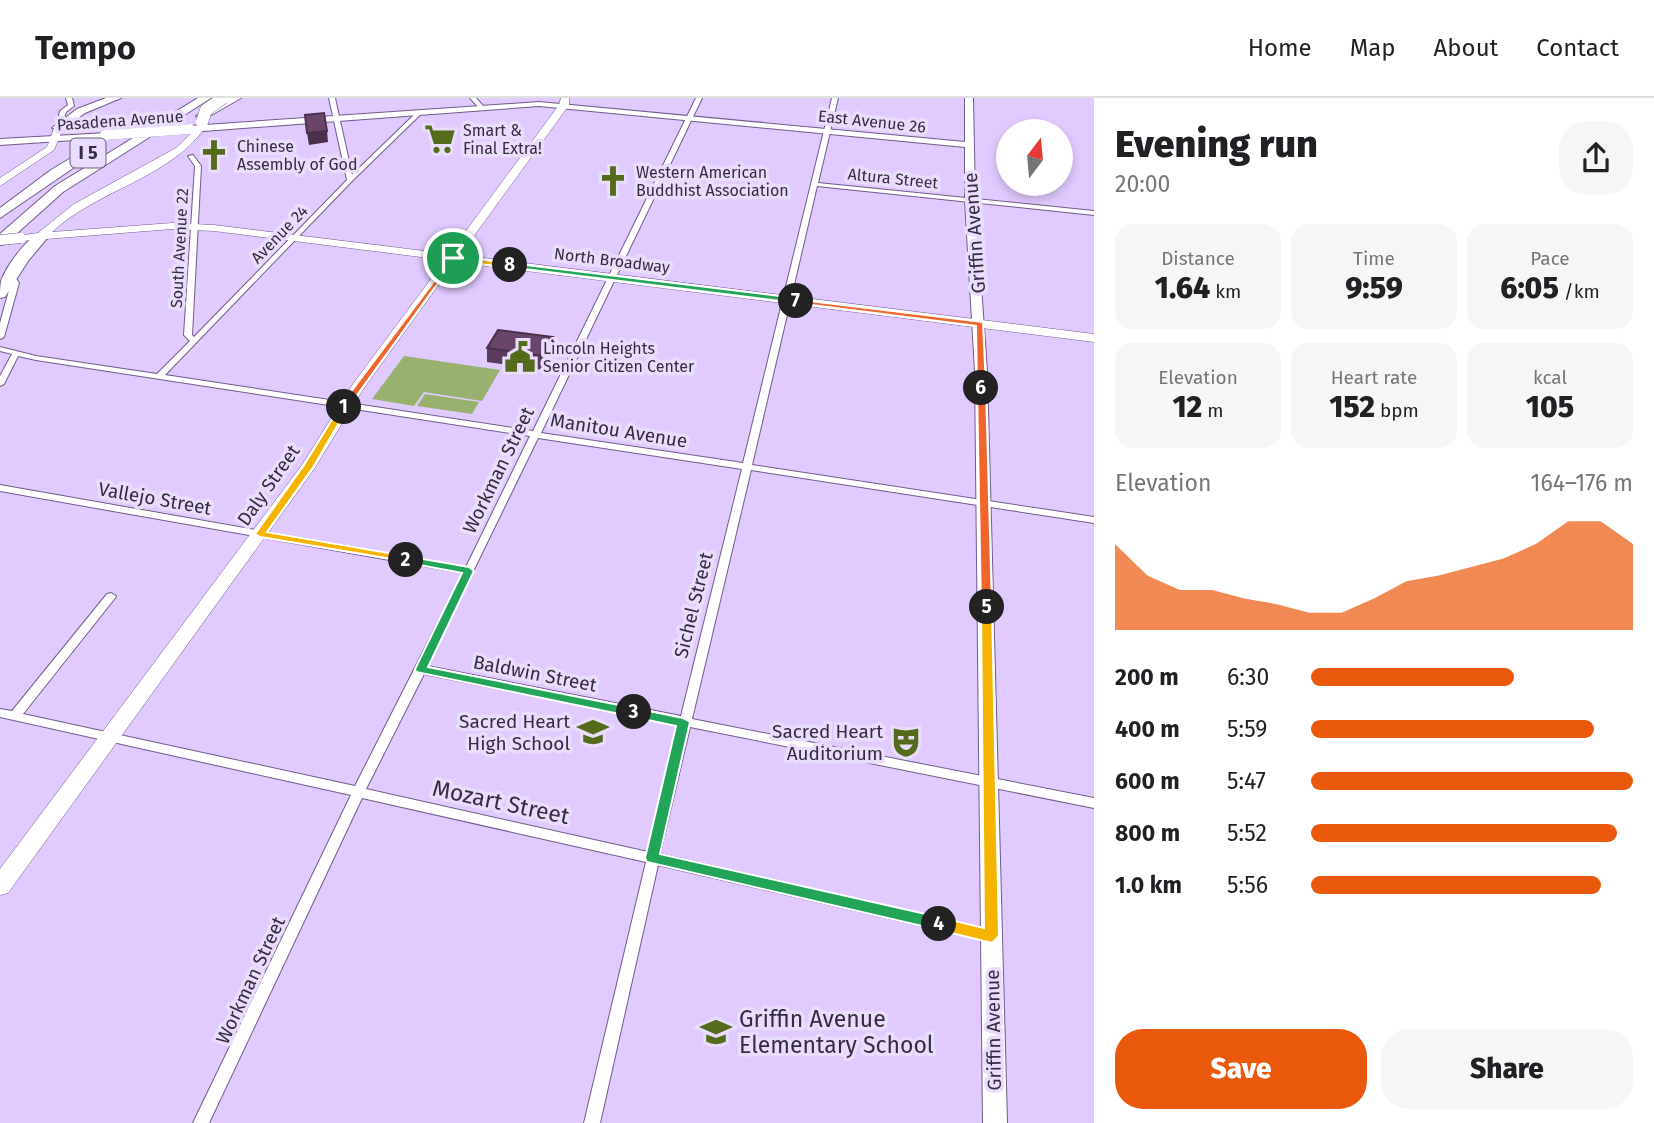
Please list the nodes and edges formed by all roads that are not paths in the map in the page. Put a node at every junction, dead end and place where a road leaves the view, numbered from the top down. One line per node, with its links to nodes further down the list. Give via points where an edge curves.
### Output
1 (69, 98): 20 (street, via 71,106 63,111)
2 (116, 98): 20 (highway, via 81,111)
3 (206, 98): 24 (highway, I 5)
4 (223, 98): 18 (highway, bridge, via 205,110)
5 (236, 98): 24 (highway)
6 (332, 98): 17 (street)
7 (472, 98): 13 (street)
8 (575, 98): 12 (main road)
9 (699, 98): 15 (street, Workman Street)
10 (835, 98): 19 (street, Sichel Street)
11 (970, 98): 22 (main road, Griffin Avenue)
12 (564, 101): 13 (main road, Pasadena Avenue); 15 (main road, East Avenue 26); 35 (main road, Daly Street)
13 (482, 108): 14 (main road, Pasadena Avenue)
14 (420, 112): 17 (main road, Pasadena Avenue); 25 (street, Avenue 24)
15 (690, 117): 19 (main road, East Avenue 26); 37 (street, Workman Street)
16 (146, 118): 30 (highway, I 5, via 55,173)
17 (337, 118): 18 (main road, Pasadena Avenue); 25 (street)
18 (197, 126): 20 (main road, Pasadena Avenue, bridge, via 105,135); 32 (main road, via 196,137 180,150 78,206)
19 (825, 131): 22 (main road, East Avenue 26); 27 (street, Sichel Street)
20 (57, 133): 21 (main road, Pasadena Avenue); 26 (main road, via 51,148)
21 (0, 142)
22 (969, 145): 28 (main road, Griffin Avenue)
23 (191, 156): 31 (street, South Avenue 22, via 198,166)
24 (84, 173): 34 (highway, I 5)
25 (350, 180): 33 (street, Avenue 24)
26 (0, 183)
27 (814, 184): 28 (street, Altura Street); 39 (street, Sichel Street)
28 (970, 200): 29 (street, Altura Street); 40 (main road, Griffin Avenue)
29 (1094, 213)
30 (0, 214)
31 (193, 227): 32 (main road, North Broadway); 33 (main road, North Broadway); 43 (street, South Avenue 22, via 188,335)
32 (41, 237): 34 (main road, North Broadway, bridge); 36 (highway)
33 (294, 239): 35 (main road, North Broadway); 43 (street, Avenue 24)
34 (0, 241)
35 (453, 258): 37 (main road, North Broadway); 48 (main road, Daly Street)
36 (10, 277): 38 (highway); 41 (street, via 15,284)
37 (611, 278): 39 (main road, North Broadway); 49 (street, Workman Street)
38 (0, 294)
39 (788, 300): 40 (main road, North Broadway); 50 (street, Sichel Street)
40 (980, 324): 42 (main road, North Broadway); 52 (main road, Griffin Avenue)
41 (0, 337)
42 (1094, 338)
43 (194, 341): 46 (street, Avenue 24)
44 (0, 349): 45 (street, Manitou Avenue)
45 (15, 355): 46 (street, Manitou Avenue); 47 (street)
46 (159, 377): 48 (street, Manitou Avenue)
47 (0, 384)
48 (345, 406): 49 (street, Manitou Avenue); 54 (main road, Daly Street)
49 (535, 435): 50 (street, Manitou Avenue); 55 (street, Workman Street)
50 (748, 467): 52 (street, Manitou Avenue); 60 (street, Sichel Street)
51 (0, 488): 54 (street, Vallejo Street)
52 (984, 503): 53 (street, Manitou Avenue); 62 (main road, Griffin Avenue)
53 (1094, 520)
54 (260, 534): 55 (street, Vallejo Street); 61 (main road, Daly Street)
55 (469, 571): 57 (street, Workman Street)
56 (111, 596): 59 (street)
57 (421, 669): 60 (street, Baldwin Street); 63 (street, Workman Street)
58 (0, 713): 59 (street, Mozart Street)
59 (15, 716): 61 (street, Mozart Street)
60 (683, 722): 62 (street, Baldwin Street); 65 (street, Sichel Street)
61 (109, 736): 63 (street, Mozart Street); 66 (main road, Daly Street)
62 (990, 783): 64 (street, Baldwin Street); 67 (main road, Griffin Avenue)
63 (358, 793): 65 (street, Mozart Street); 68 (street, Workman Street)
64 (1094, 803)
65 (652, 858): 67 (street, Mozart Street); 69 (street, Sichel Street)
66 (0, 886)
67 (992, 936): 70 (main road, Griffin Avenue)
68 (201, 1123)
69 (592, 1123)
70 (995, 1123)

